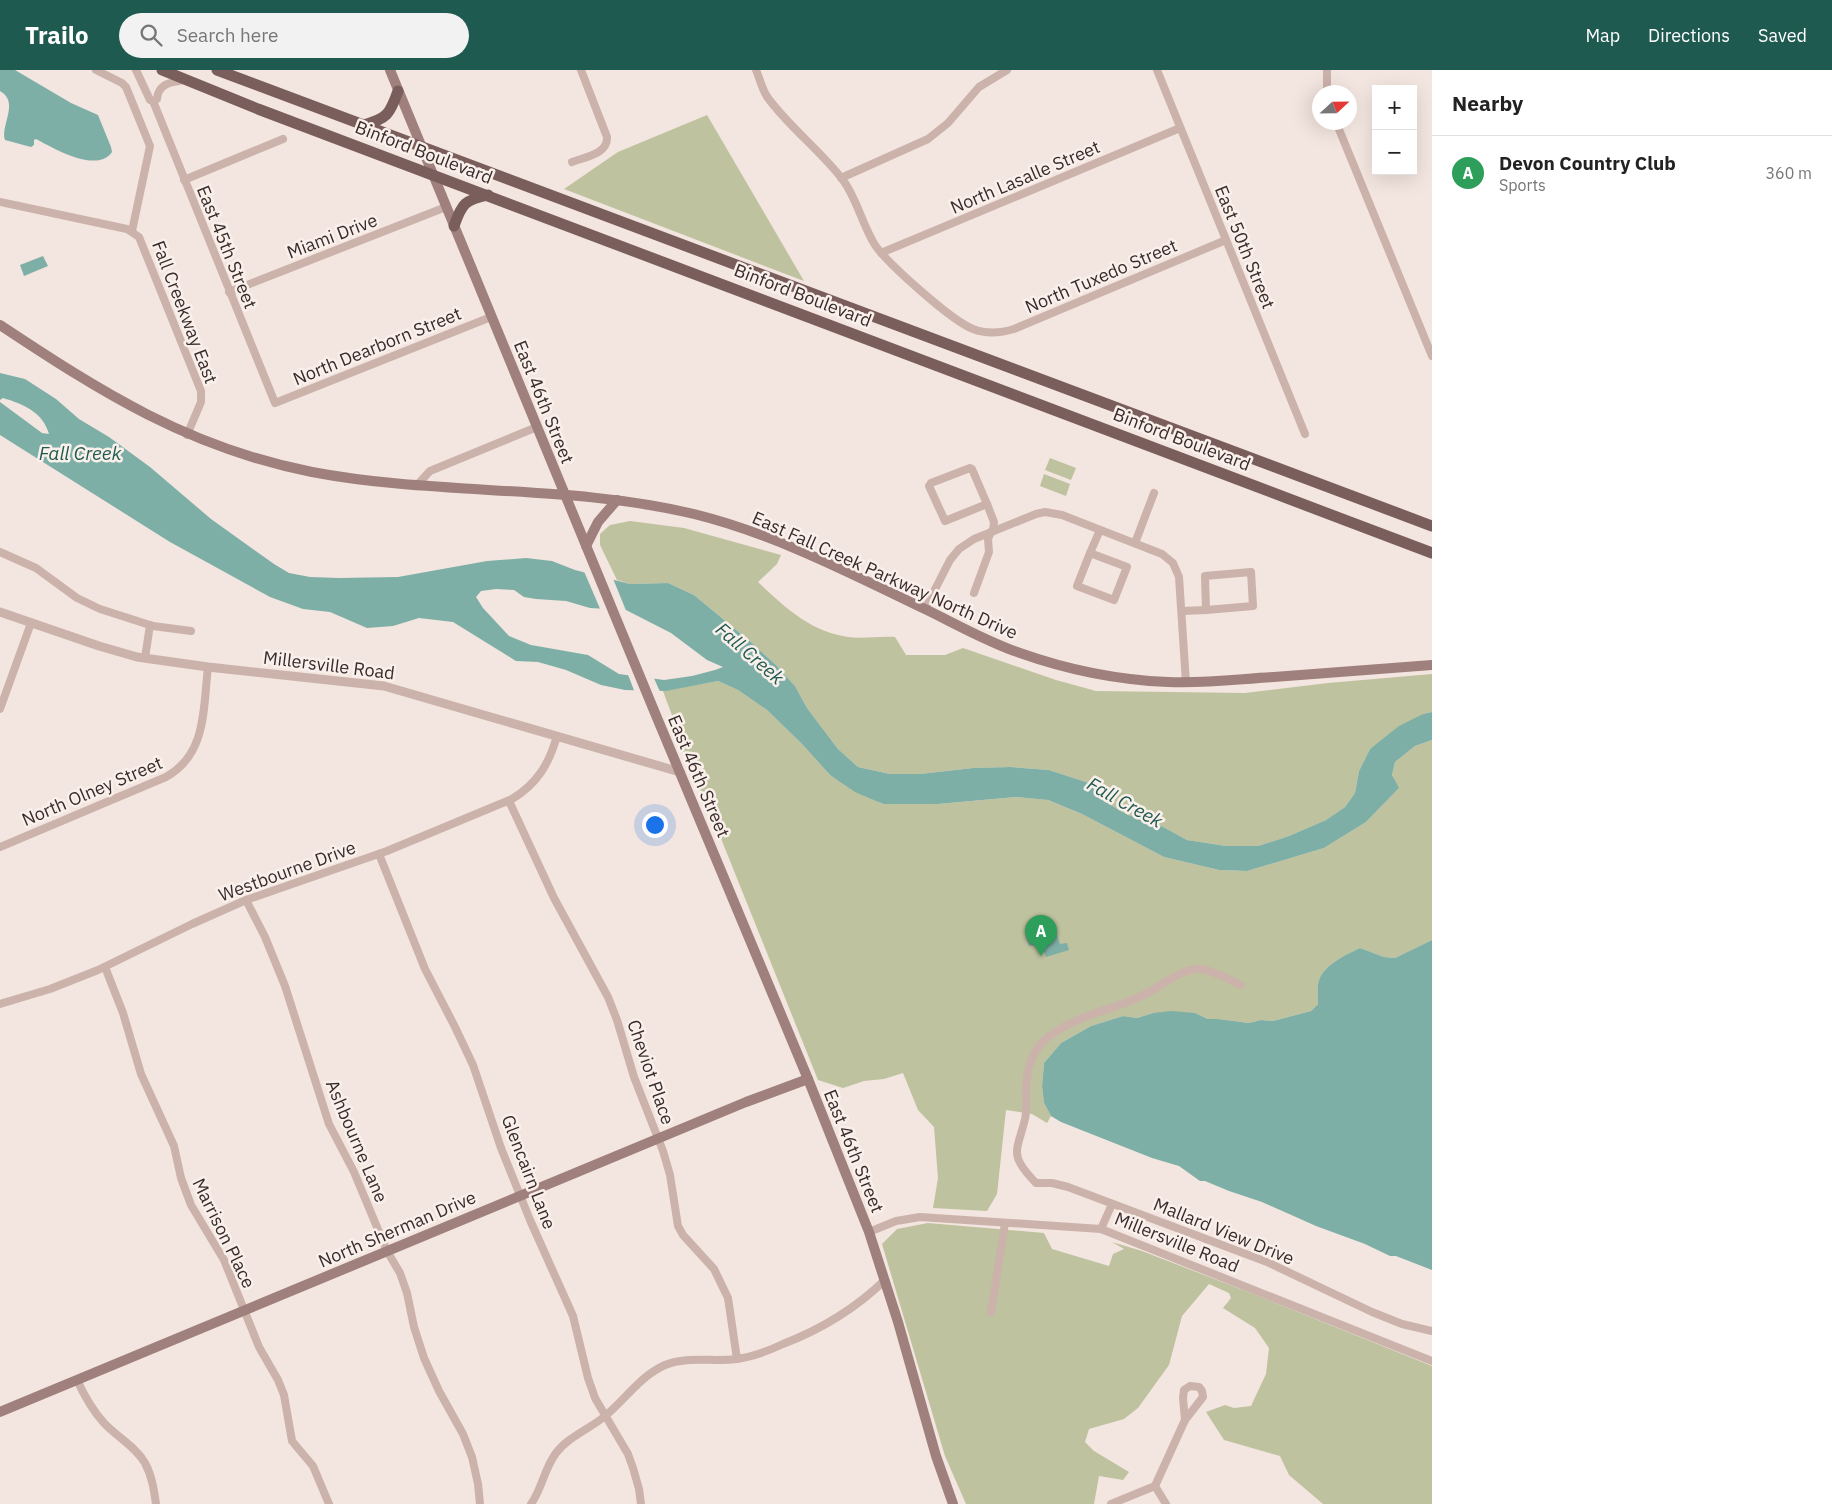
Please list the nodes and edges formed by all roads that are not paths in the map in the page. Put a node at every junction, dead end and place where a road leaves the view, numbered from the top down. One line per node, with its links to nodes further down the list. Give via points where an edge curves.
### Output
1 (96, 70): 28 (street, via 126,87 150,146)
2 (136, 70): 14 (street, East 45th Street)
3 (162, 70): 11 (main road, Binford Boulevard)
4 (217, 70): 15 (main road, Binford Boulevard)
5 (390, 70): 13 (main road, East 46th Street)
6 (581, 70): 20 (street, via 608,142 600,152)
7 (756, 70): 22 (street, via 767,97)
8 (1007, 70): 22 (street, via 980,87 948,123 928,139)
9 (1157, 70): 16 (street, East 50th Street)
10 (1327, 70): 12 (street)
11 (185, 80): 14 (street, via 158,90 157,99); 21 (main road, Binford Boulevard)
12 (1327, 85)
13 (398, 91): 15 (main road, via 387,116); 19 (main road, East 46th Street)
14 (153, 102): 23 (street, East 45th Street)
15 (362, 125): 19 (main road, Binford Boulevard)
16 (1180, 128): 29 (street, East 50th Street); 30 (street, North Lasalle Street)
17 (1339, 130): 34 (street)
18 (284, 140): 23 (street)
19 (421, 146): 21 (main road, East 46th Street); 44 (main road, Binford Boulevard)
20 (572, 162)
21 (432, 174): 24 (main road, Binford Boulevard); 26 (main road, East 46th Street)
22 (841, 178): 30 (street)
23 (184, 180): 31 (street, East 45th Street)
24 (488, 195): 27 (main road, via 464,204); 51 (main road, Binford Boulevard)
25 (0, 202): 28 (street)
26 (446, 207): 27 (main road, East 46th Street); 31 (street, Miami Drive)
27 (454, 226): 32 (main road, East 46th Street)
28 (132, 231): 38 (street, Fall Creekway East, via 139,236 201,391 201,402)
29 (1226, 240): 30 (street, North Tuxedo Street, via 1000,332 971,328 956,320); 37 (street, East 50th Street)
30 (881, 253)
31 (229, 292): 35 (street, East 45th Street)
32 (491, 316): 35 (street, North Dearborn Street); 36 (main road, East 46th Street)
33 (0, 324): 38 (main road, East Fall Creek Parkway North Drive, via 100,389)
34 (1432, 356)
35 (275, 403)
36 (537, 428): 39 (street, via 430,471); 41 (main road, East 46th Street)
37 (1304, 434)
38 (187, 435): 39 (main road, East Fall Creek Parkway North Drive, via 246,456 294,468 343,477)
39 (418, 484): 41 (main road, East Fall Creek Parkway North Drive)
40 (1154, 493): 47 (street)
41 (564, 495): 42 (main road, East Fall Creek Parkway North Drive); 48 (main road, East 46th Street)
42 (617, 500): 48 (main road, via 598,522); 53 (main road, East Fall Creek Parkway North Drive, via 736,526 800,551)
43 (987, 504): 43 (street, via 972,468 929,486 945,521); 46 (street, via 994,522)
44 (1432, 526)
45 (1100, 530): 46 (street, via 1046,512); 47 (street); 50 (street)
46 (992, 532): 52 (street, via 988,539 989,552); 53 (street, via 968,542 957,551)
47 (1135, 543): 55 (street, via 1162,554 1173,563 1179,577)
48 (586, 546): 66 (main road, East 46th Street)
49 (0, 552): 58 (street, via 36,568 86,603)
50 (1090, 553): 50 (street, via 1077,586 1114,600 1127,567)
51 (1432, 553)
52 (974, 592)
53 (925, 609): 63 (main road, East Fall Creek Parkway North Drive, via 999,645 1052,663 1123,678)
54 (1206, 610): 54 (street, via 1204,576 1251,572 1253,606); 55 (street)
55 (1182, 611): 63 (street)
56 (0, 612): 57 (street, Millersville Road)
57 (31, 623): 60 (street, Millersville Road, via 123,654); 64 (street)
58 (150, 625): 59 (street); 60 (street)
59 (191, 631)
60 (145, 658): 62 (street, Millersville Road)
61 (1432, 665): 63 (main road, East Fall Creek Parkway North Drive)
62 (208, 667): 65 (street, Millersville Road, via 384,686); 68 (street, North Olney Street, via 200,735 183,765 166,778)
63 (1186, 683)
64 (0, 709)
65 (557, 736): 66 (street, Millersville Road); 67 (street, Westbourne Drive, via 539,777)
66 (680, 772): 74 (main road, East 46th Street)
67 (509, 801): 69 (street, Westbourne Drive); 75 (street, Cheviot Place, via 554,898 608,998)
68 (0, 848)
69 (379, 854): 70 (street, Westbourne Drive); 76 (street, Glencairn Lane, via 425,969 473,1065)
70 (246, 900): 71 (street, Westbourne Drive); 81 (street, Ashbourne Lane, via 285,986 329,1124 358,1181)
71 (105, 967): 73 (street, Westbourne Drive); 83 (street, Marrison Place, via 144,1081 174,1146 191,1205 224,1260)
72 (1241, 985): 77 (street, Mallard View Drive, via 1206,971 1193,970 1140,997 1068,1025 1051,1034 1038,1048 1031,1063 1025,1119 1018,1140 1020,1164 1036,1183 1063,1185)
73 (0, 1004)
74 (808, 1079): 75 (main road, North Sherman Drive); 80 (main road, East 46th Street)
75 (659, 1139): 76 (main road, North Sherman Drive); 86 (street, Cheviot Place, via 668,1168 678,1226 714,1269 728,1298)
76 (520, 1196): 81 (main road, North Sherman Drive); 90 (street, Glencairn Lane, via 573,1316 594,1398)
77 (1112, 1204): 79 (street); 85 (street, Mallard View Drive, via 1267,1262 1402,1324)
78 (1005, 1223): 79 (street, Millersville Road); 80 (street, Millersville Road, via 920,1217); 84 (street)
79 (1101, 1229): 87 (street, Millersville Road)
80 (869, 1232): 82 (main road, East 46th Street)
81 (387, 1251): 83 (main road, North Sherman Drive); 95 (street, Ashbourne Lane, via 405,1286 414,1327 431,1375 472,1456)
82 (885, 1280): 86 (street, via 859,1303 817,1330); 98 (main road, East 46th Street)
83 (244, 1311): 88 (main road, North Sherman Drive); 94 (street, Marrison Place, via 281,1389 292,1441 313,1466)
84 (991, 1312)
85 (1432, 1331)
86 (737, 1359): 90 (street, via 684,1360 666,1364 646,1377)
87 (1432, 1361)
88 (77, 1380): 89 (main road, North Sherman Drive); 93 (street, via 98,1415 130,1444 143,1461 151,1477)
89 (0, 1412)
90 (604, 1417): 96 (street, via 557,1452); 97 (street, Glencairn Lane, via 631,1461)
91 (1185, 1420): 92 (street)
92 (1155, 1486): 99 (street); 100 (street)
93 (156, 1504)
94 (329, 1504)
95 (480, 1504)
96 (531, 1504)
97 (641, 1504)
98 (953, 1504)
99 (1111, 1504)
100 (1166, 1504)

